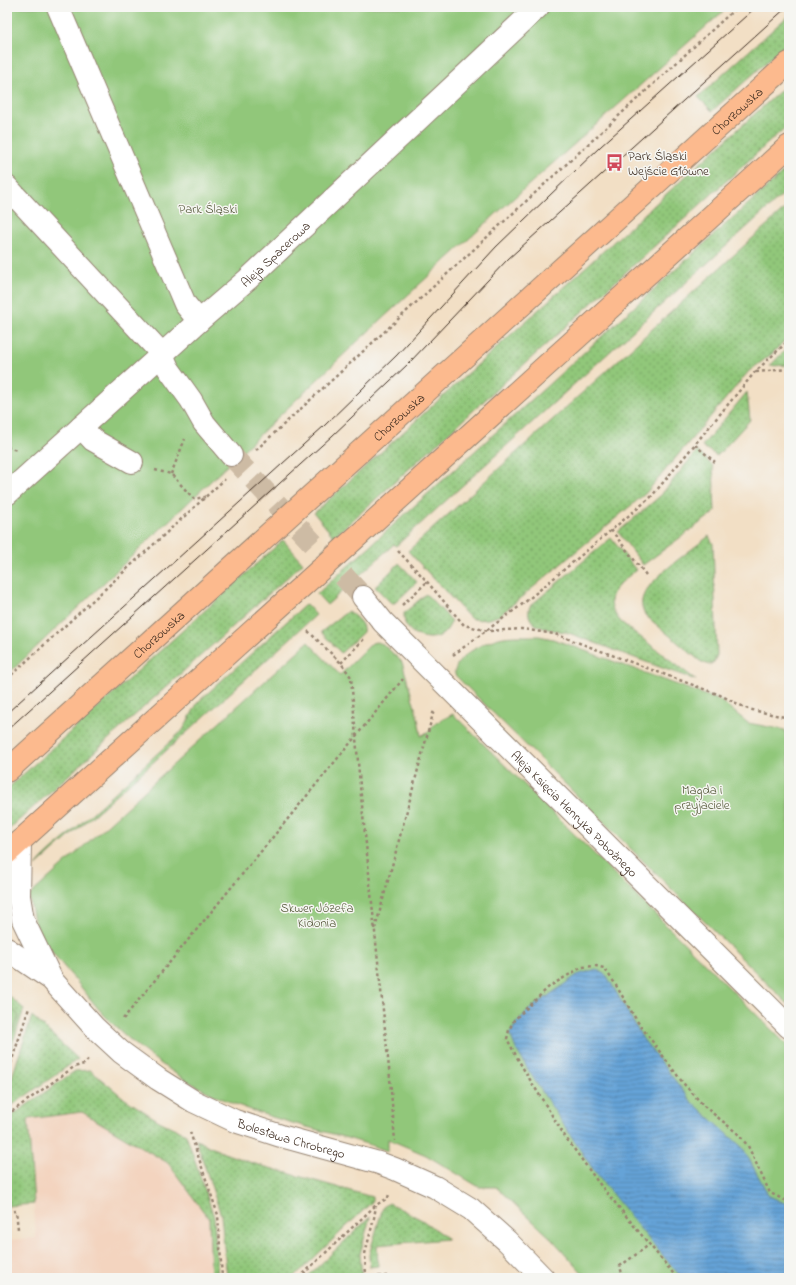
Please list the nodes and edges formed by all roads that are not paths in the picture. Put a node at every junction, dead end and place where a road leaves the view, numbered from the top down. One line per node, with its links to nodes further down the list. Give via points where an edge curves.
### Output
1 (58, 7): 6 (street, via 185,304)
2 (538, 7): 6 (street, Aleja Spacerowa, via 248,279)
3 (789, 63): 13 (main road, Chorzowska)
4 (789, 146): 14 (main road)
5 (7, 187): 7 (street)
6 (199, 321): 7 (street, Aleja Spacerowa)
7 (162, 354): 8 (street, Aleja Spacerowa); 9 (street, via 168,368 204,423)
8 (81, 427): 10 (street, via 93,440); 11 (street, Aleja Spacerowa)
9 (238, 461)
10 (142, 465)
11 (7, 494)
12 (362, 597): 17 (street, Aleja Księcia Henryka Pobożnego, via 383,622)
13 (7, 771)
14 (14, 847): 16 (street, Bolesława Chrobrego, via 23,920)
15 (7, 949): 16 (street, Bolesława Chrobrego)
16 (51, 979): 18 (street, Bolesława Chrobrego, via 94,1027 121,1052 193,1101 235,1121 379,1163 435,1188 471,1209)
17 (789, 1027)
18 (543, 1278)

